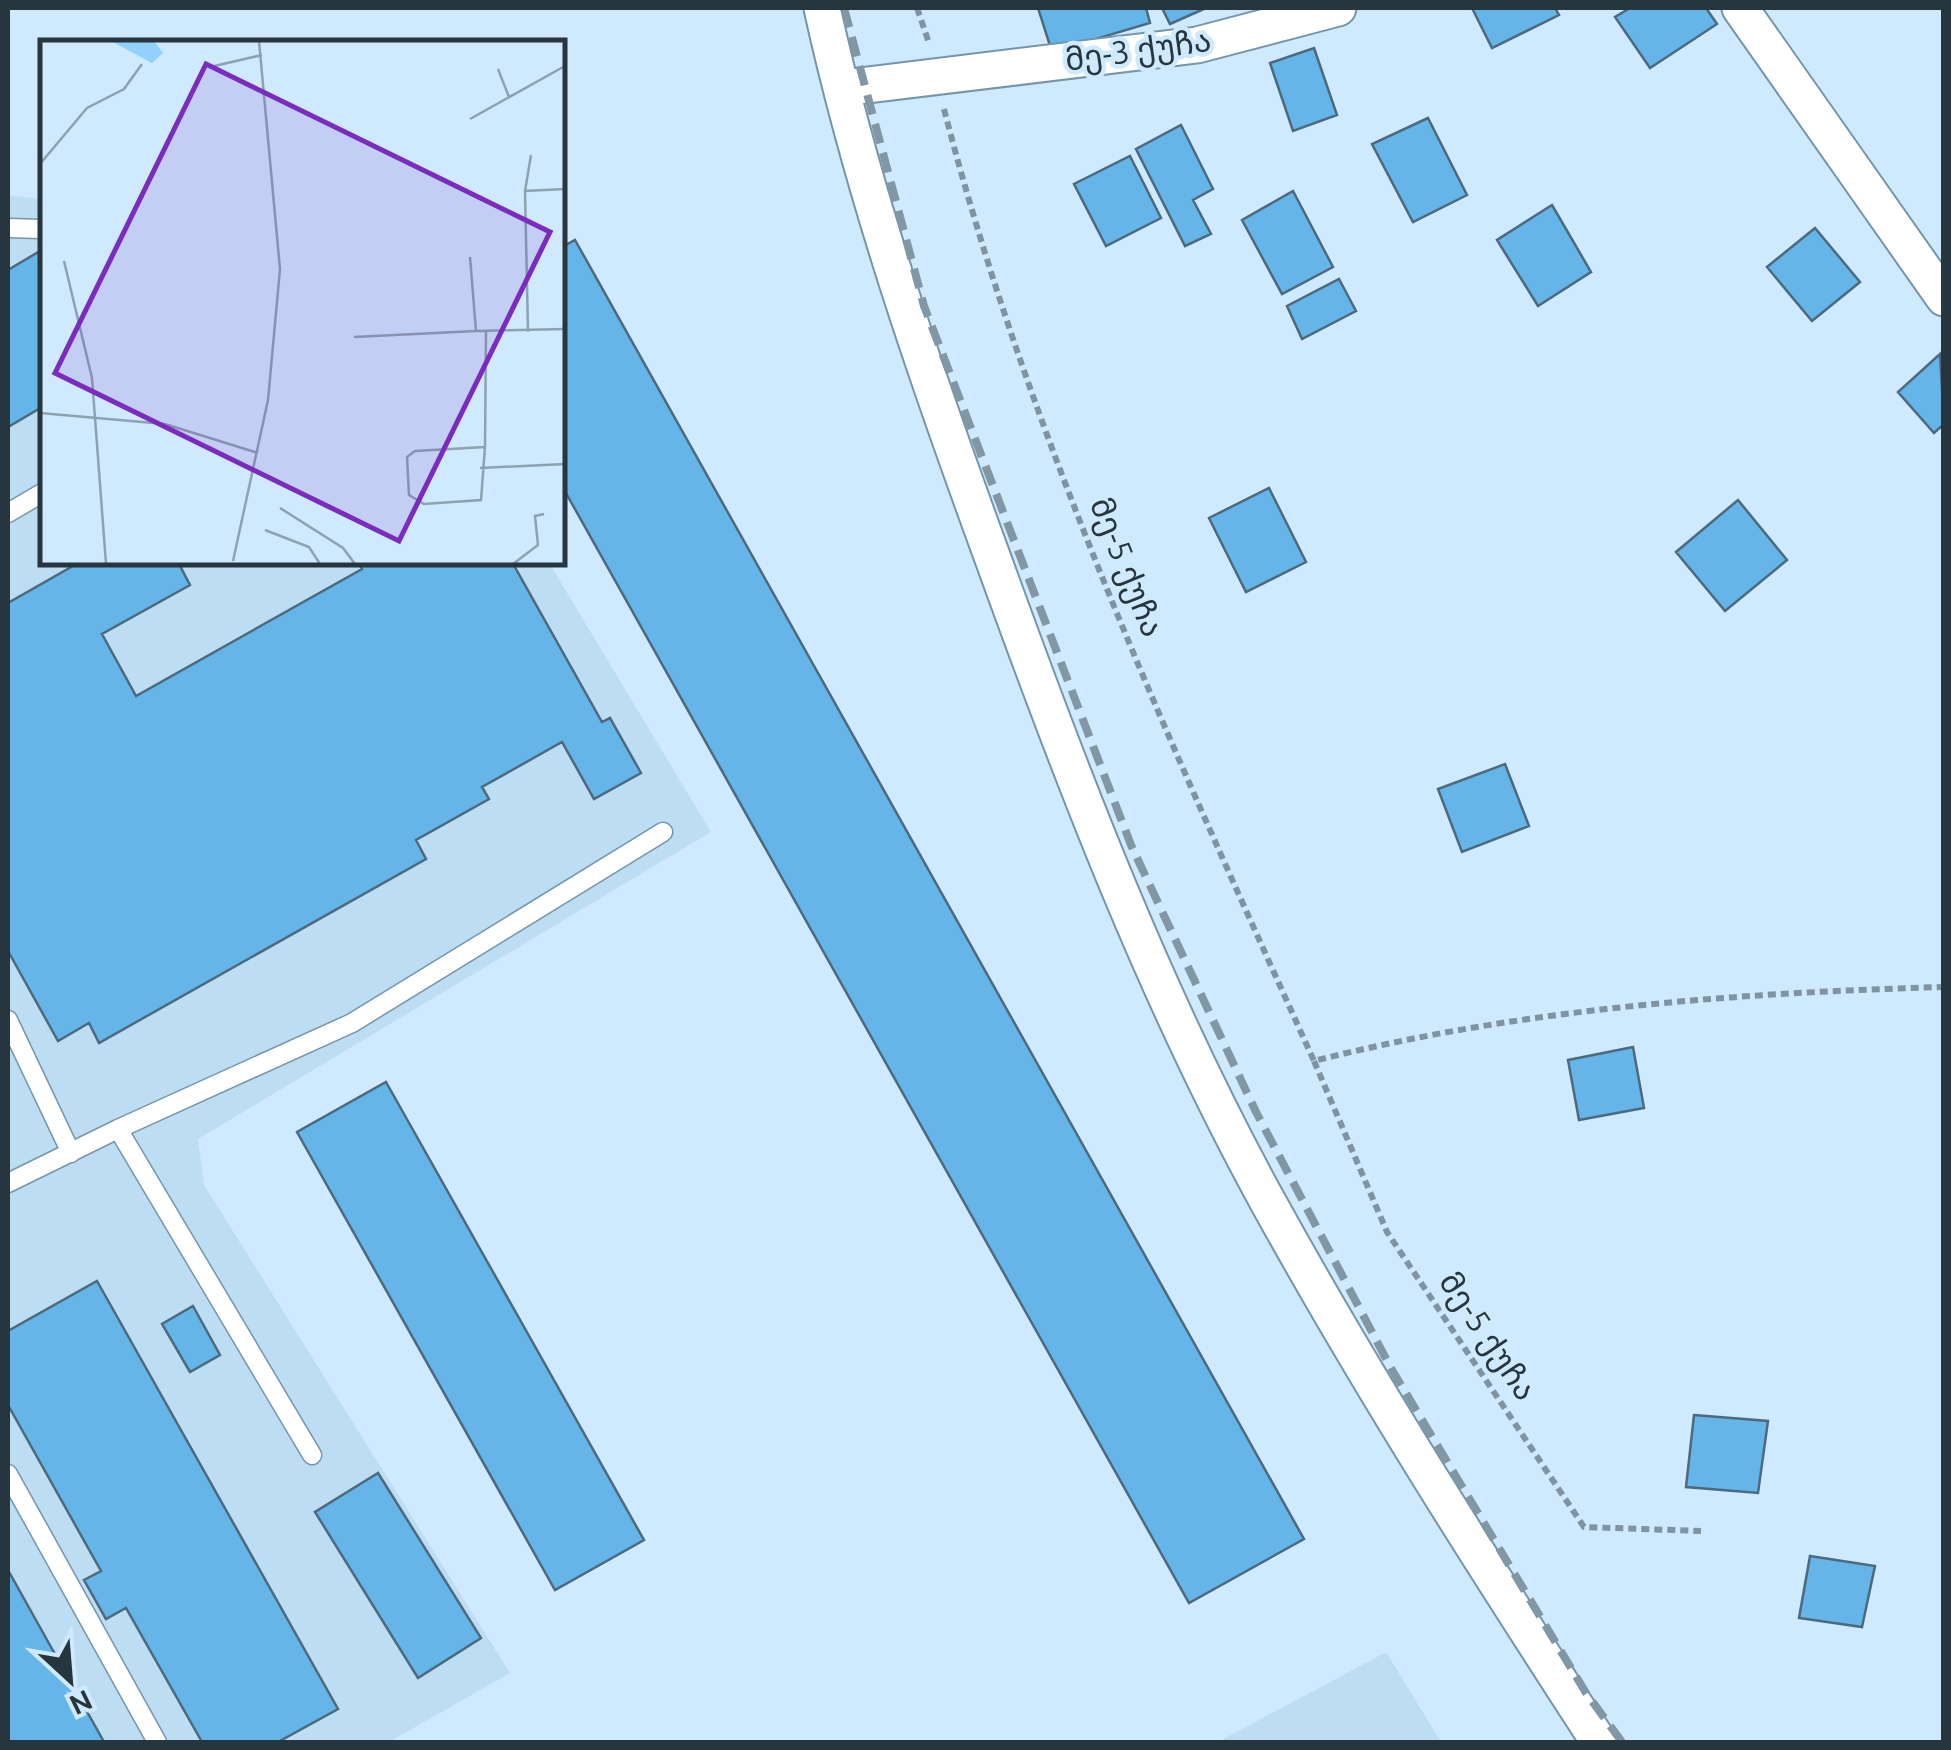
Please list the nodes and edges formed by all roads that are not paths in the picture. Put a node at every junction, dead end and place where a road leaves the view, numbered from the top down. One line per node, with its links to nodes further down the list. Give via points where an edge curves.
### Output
1 (822, 8): 4 (street)
2 (1338, 8): 4 (street, მე-3 ქუჩა, via 1197,45)
3 (1740, 8): 7 (street)
4 (843, 88): 18 (street, via 917,350 1034,674 1155,978 1268,1201 1462,1530)
5 (8, 228): 6 (lane)
6 (40, 229)
7 (1944, 298)
8 (40, 495): 9 (lane)
9 (8, 513)
10 (662, 832): 12 (lane, via 352,1023)
11 (8, 1020): 13 (lane)
12 (118, 1130): 13 (lane); 15 (lane)
13 (71, 1152): 14 (lane)
14 (8, 1183)
15 (312, 1456)
16 (8, 1474): 17 (lane)
17 (158, 1742)
18 (1599, 1742)

